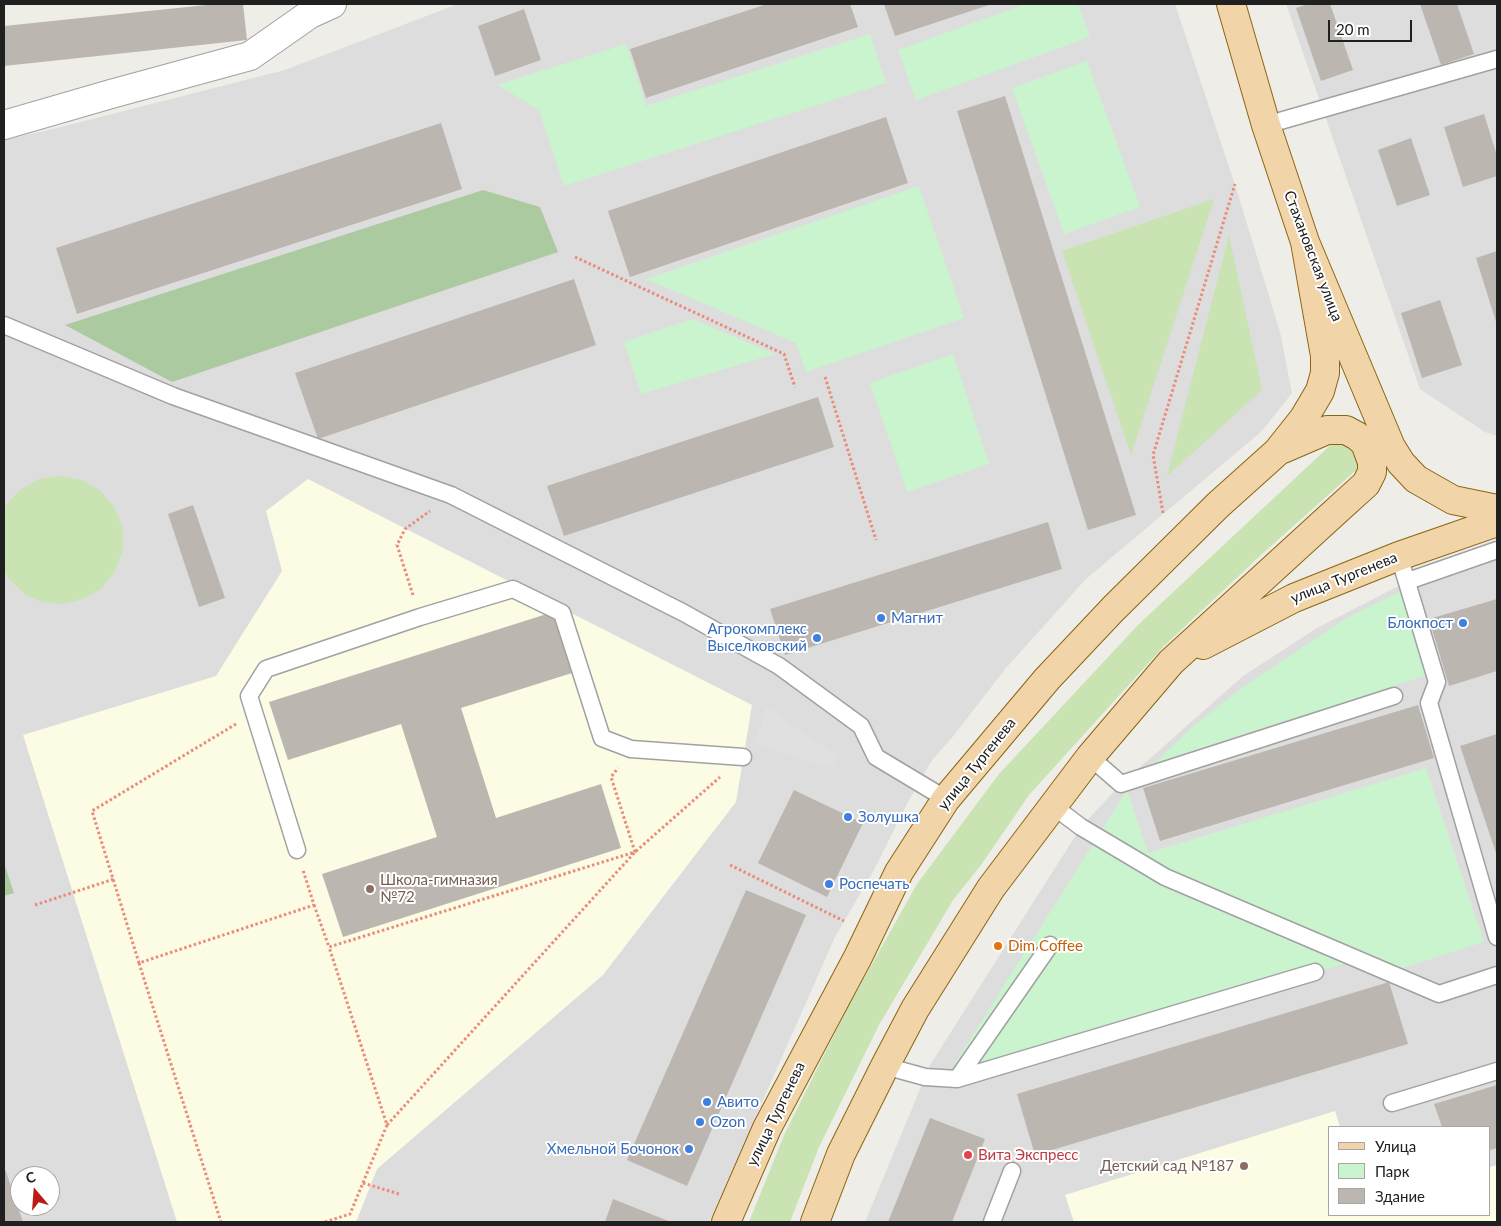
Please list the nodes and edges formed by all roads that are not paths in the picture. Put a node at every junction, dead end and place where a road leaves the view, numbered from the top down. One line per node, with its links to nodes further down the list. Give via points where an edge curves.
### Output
1 (332, 4): 4 (street, via 310,14 250,56)
2 (1231, 4): 5 (main road, Стахановская улица)
3 (1497, 59): 5 (lane)
4 (4, 125)
5 (1266, 125): 6 (main road, Стахановская улица)
6 (1305, 242): 8 (main road, via 1325,356 1325,373 1320,391 1304,418); 9 (main road, Стахановская улица, via 1391,447 1402,463 1416,479 1453,500)
7 (4, 325): 17 (lane, via 173,396 451,495 684,613 779,666 861,726 876,757)
8 (1277, 452): 13 (main road, улица Тургенева, via 1326,430 1346,430 1365,443 1372,472 1366,484); 17 (main road, улица Тургенева, via 1218,505 1113,609 1047,679)
9 (1497, 509)
10 (1497, 522): 12 (main road, улица Тургенева)
11 (1497, 550): 12 (lane)
12 (1403, 568): 13 (main road, улица Тургенева, via 1294,598); 20 (lane, via 1437,682 1429,703)
13 (1171, 662): 16 (main road, улица Тургенева)
14 (1394, 696): 16 (lane, via 1121,784)
15 (743, 757): 19 (lane, via 631,749 602,738 562,612 513,589 266,669 249,696)
16 (1090, 757): 18 (main road, улица Тургенева)
17 (946, 799): 29 (main road, улица Тургенева, via 898,872 858,957 767,1128)
18 (1053, 806): 23 (lane, via 1081,827 1165,877 1440,994); 24 (main road, улица Тургенева, via 991,888 916,1009)
19 (297, 850)
20 (1497, 937)
21 (1050, 944): 26 (lane)
22 (1315, 972): 26 (lane)
23 (1497, 975)
24 (885, 1066): 26 (lane, via 925,1077); 30 (main road, улица Тургенева, via 841,1154)
25 (1497, 1071): 27 (lane)
26 (957, 1079)
27 (1392, 1103)
28 (1012, 1172): 31 (lane)
29 (726, 1222)
30 (815, 1222)
31 (992, 1222)

